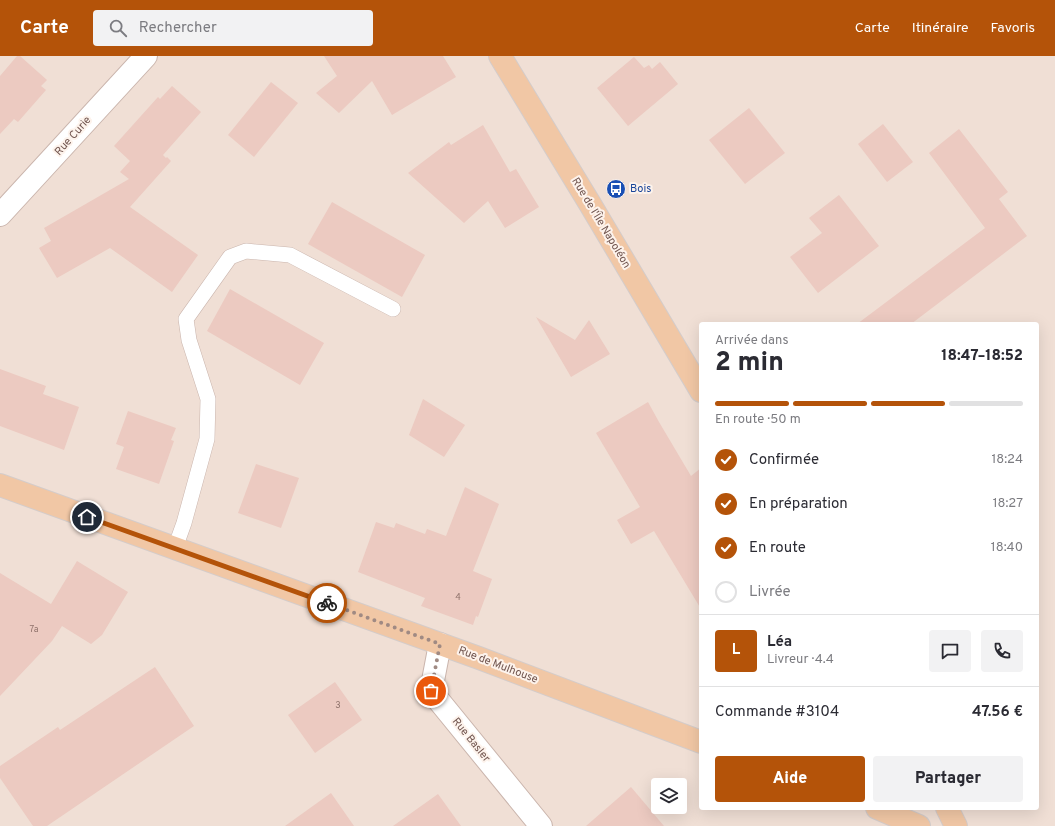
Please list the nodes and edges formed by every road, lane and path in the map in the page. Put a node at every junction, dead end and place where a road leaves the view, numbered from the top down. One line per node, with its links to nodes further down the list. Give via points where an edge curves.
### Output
1 (146, 56): 3 (street, Rue Curie)
2 (500, 56): 5 (main road, Rue de l'Île Napoléon)
3 (0, 215)
4 (393, 309): 7 (lane, via 290,255 246,251 230,257 186,319 189,340 208,399 207,439 184,523)
5 (699, 388)
6 (0, 485): 7 (main road, Rue de Mulhouse)
7 (174, 548): 8 (main road, Rue de Mulhouse)
8 (440, 644): 9 (main road, Rue de Mulhouse); 12 (street, Rue Basler, via 431,691)
9 (699, 741)
10 (882, 810): 13 (main road)
11 (948, 810): 14 (main road)
12 (541, 826)
13 (919, 826)
14 (956, 826)

